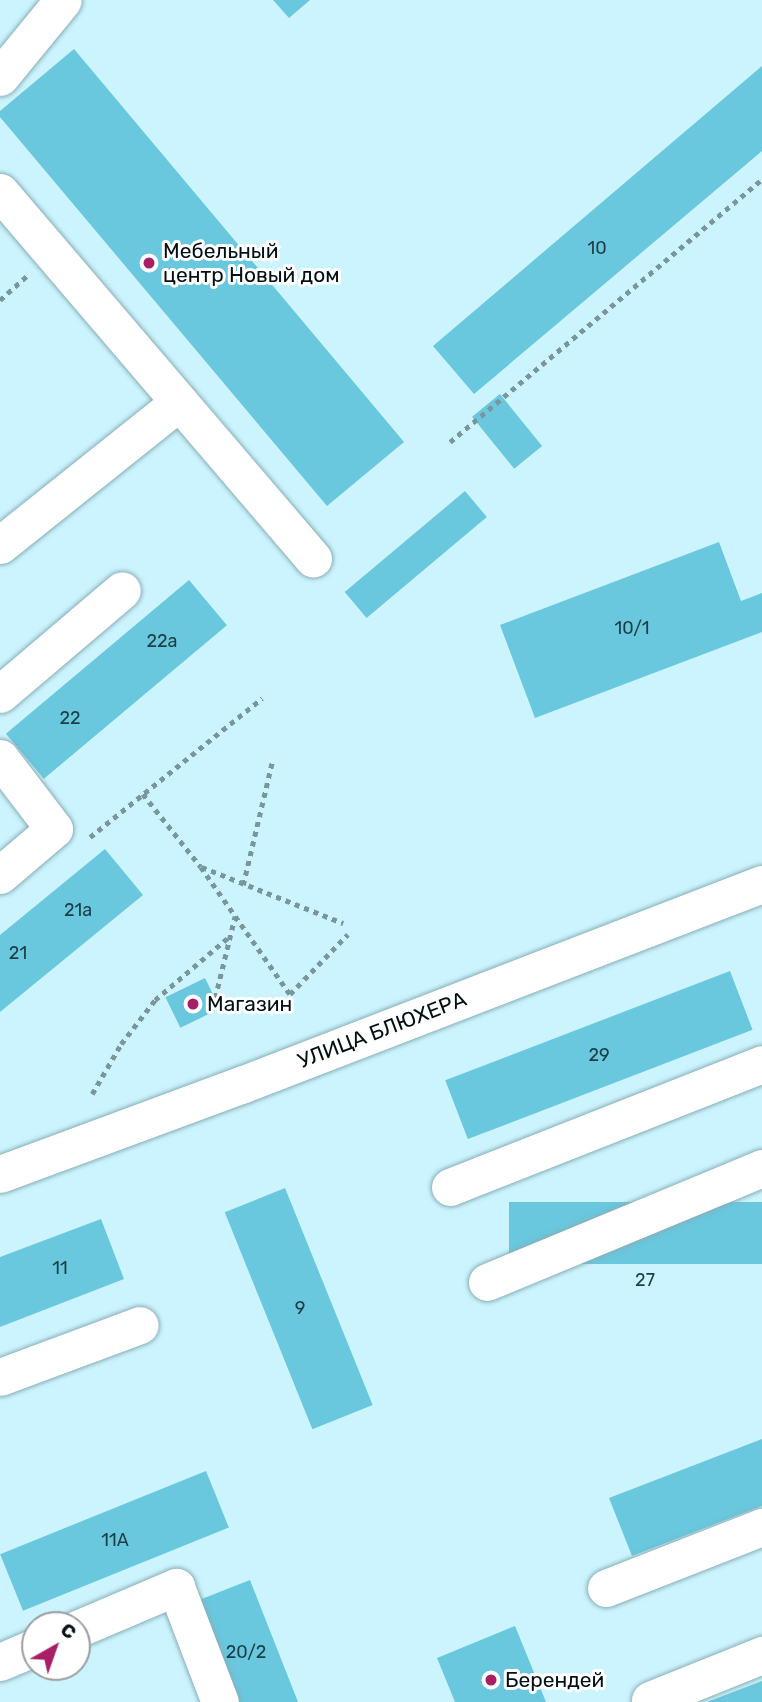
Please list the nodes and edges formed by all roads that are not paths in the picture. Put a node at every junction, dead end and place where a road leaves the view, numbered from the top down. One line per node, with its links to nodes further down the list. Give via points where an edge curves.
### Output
1 (63, 0): 2 (street)
2 (0, 77)
3 (0, 191): 4 (street)
4 (179, 402): 5 (street); 6 (street)
5 (0, 545)
6 (313, 559)
7 (122, 590): 8 (street)
8 (0, 694)
9 (0, 758): 10 (street, via 54,829)
10 (0, 875)
11 (762, 884): 14 (street, УЛИЦА БЛЮХЕРА, via 253,1080)
12 (762, 1064): 15 (street)
13 (762, 1168): 16 (street)
14 (2, 1171)
15 (450, 1187)
16 (487, 1282)
17 (140, 1325): 18 (street)
18 (0, 1377)
19 (762, 1527): 20 (street)
20 (606, 1588)
21 (91, 1623): 26 (street, via 176,1587)
22 (21, 1653): 24 (street)
23 (762, 1656): 25 (street)
24 (0, 1662)
25 (650, 1700)
26 (220, 1702)

